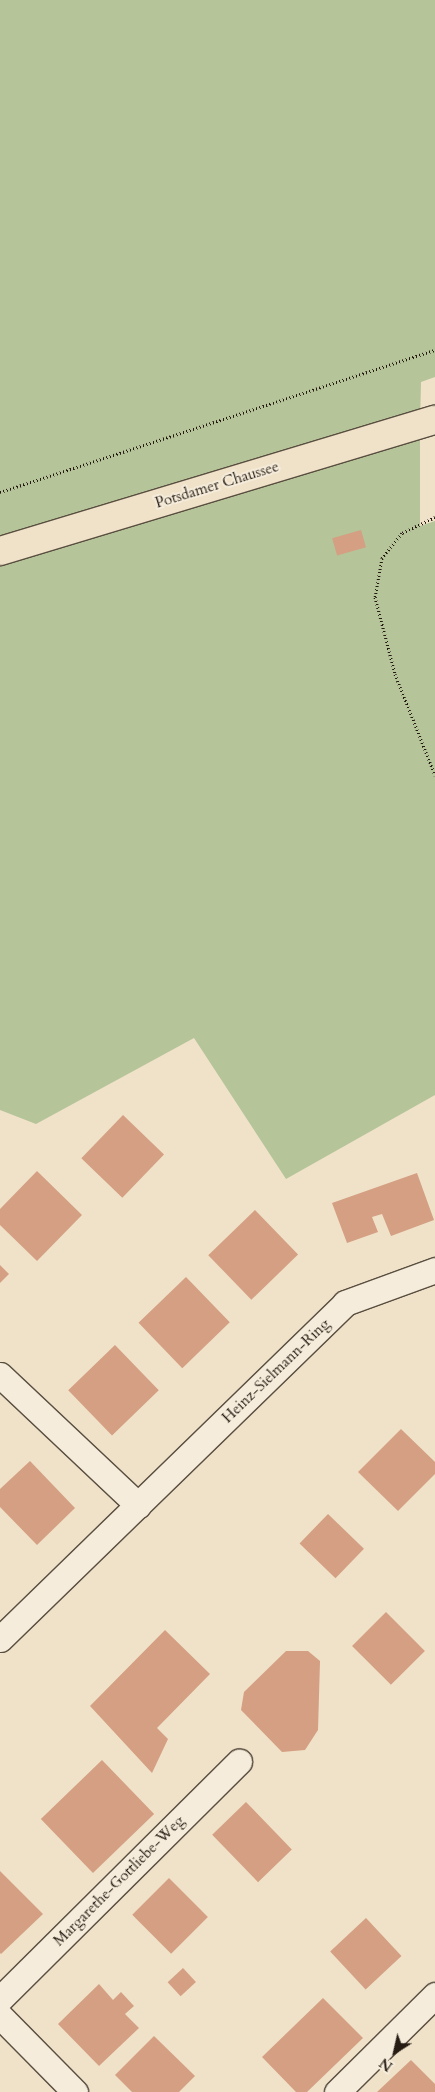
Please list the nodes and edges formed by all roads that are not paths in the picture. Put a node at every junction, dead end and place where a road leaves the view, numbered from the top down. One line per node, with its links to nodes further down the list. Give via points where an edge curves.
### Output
1 (435, 420): 2 (main road, Potsdamer Chaussee)
2 (0, 551)
3 (435, 1270): 5 (street, Heinz-Sielmann-Ring, via 345,1303)
4 (0, 1375): 5 (street)
5 (138, 1505): 6 (street, Heinz-Sielmann-Ring)
6 (0, 1639)
7 (239, 1762): 9 (street, Margarethe-Gottliebe-Weg)
8 (435, 1995): 12 (street)
9 (0, 1999)
10 (0, 2016): 11 (street)
11 (75, 2092)
12 (338, 2092)

